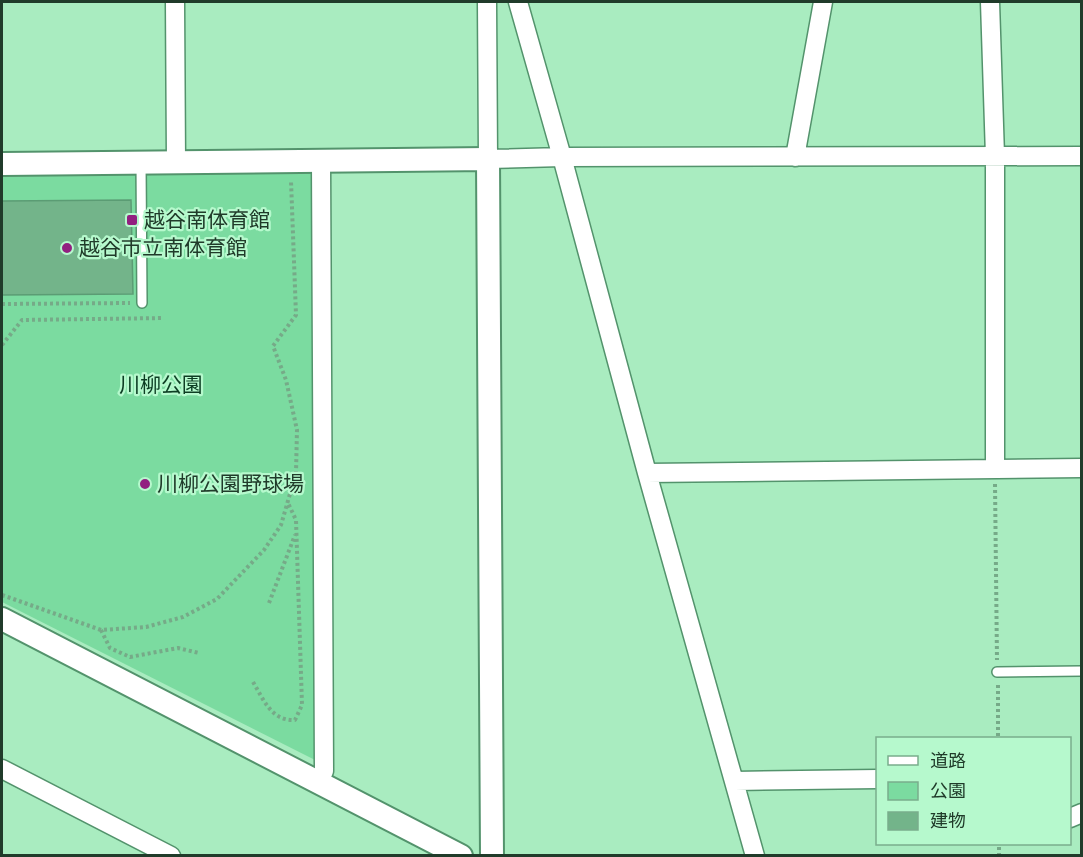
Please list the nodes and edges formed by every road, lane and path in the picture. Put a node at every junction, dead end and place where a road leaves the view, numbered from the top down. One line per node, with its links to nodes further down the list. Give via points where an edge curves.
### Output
1 (175, 2): 12 (street)
2 (487, 2): 10 (street)
3 (518, 2): 8 (street)
4 (823, 2): 9 (street)
5 (990, 2): 6 (street)
6 (994, 156): 7 (street); 9 (street); 23 (street)
7 (1082, 156)
8 (562, 157): 9 (street); 10 (street); 24 (street)
9 (795, 157)
10 (488, 159): 14 (street); 42 (street)
11 (141, 162): 12 (street); 15 (street); 16 (lane)
12 (176, 162): 13 (street)
13 (290, 162): 14 (street); 25 (path, via 296,315 273,346 286,380 297,430 296,474)
14 (321, 162): 38 (street, via 324,771)
15 (2, 164)
16 (142, 303): 17 (path)
17 (2, 304)
18 (164, 318): 20 (path, via 22,320)
19 (2, 335): 20 (path)
20 (6, 339): 21 (path)
21 (2, 345)
22 (1082, 468): 23 (street)
23 (995, 469): 24 (street); 33 (path)
24 (647, 473): 39 (street)
25 (287, 503): 26 (path); 30 (path, via 281,525 264,550 217,598 183,617 146,627)
26 (297, 532): 28 (path); 34 (path, via 302,705 295,720 284,720 270,710)
27 (2, 595): 30 (path)
28 (269, 603)
29 (2, 619): 38 (street)
30 (100, 630): 31 (path, via 110,648 130,657 178,648)
31 (199, 653)
32 (1082, 671): 33 (lane)
33 (997, 672): 35 (path)
34 (253, 682)
35 (998, 737)
36 (2, 768): 40 (street)
37 (876, 779): 39 (street)
38 (319, 781): 41 (street)
39 (735, 781): 43 (street)
40 (171, 855)
41 (461, 855)
42 (492, 855)
43 (755, 855)

